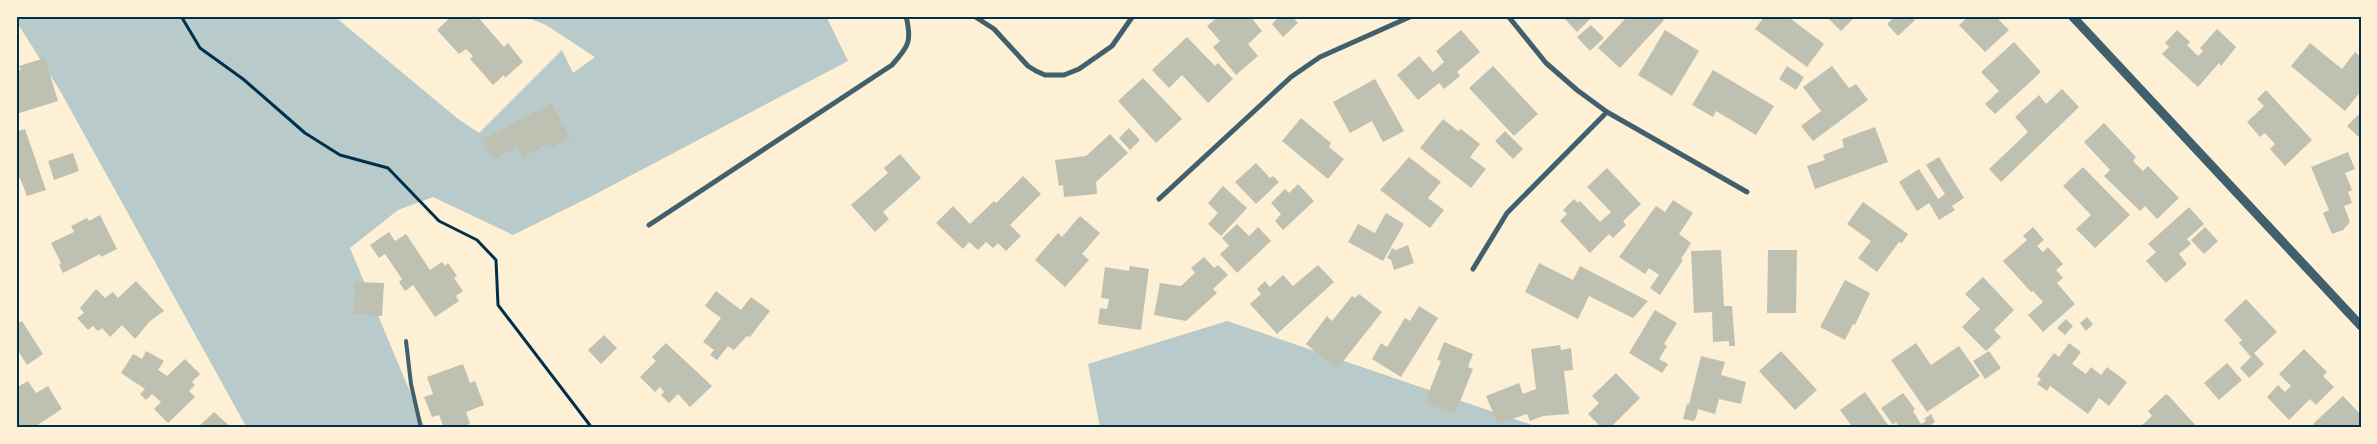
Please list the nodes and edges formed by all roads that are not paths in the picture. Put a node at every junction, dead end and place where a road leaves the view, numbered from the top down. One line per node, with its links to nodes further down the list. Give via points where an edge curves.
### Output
1 (906, 16): 10 (street, via 909,41 892,64)
2 (974, 16): 3 (street, via 994,29 1028,66 1045,75 1064,75 1079,69 1112,46)
3 (1133, 16)
4 (1412, 16): 9 (street, via 1320,57 1291,77)
5 (1508, 16): 7 (street, via 1546,63)
6 (2072, 16): 12 (street)
7 (1607, 112): 8 (street); 11 (street, via 1507,214)
8 (1747, 192)
9 (1160, 199)
10 (650, 225)
11 (1473, 269)
12 (2361, 326)
13 (406, 341): 14 (lane)
14 (421, 428)

